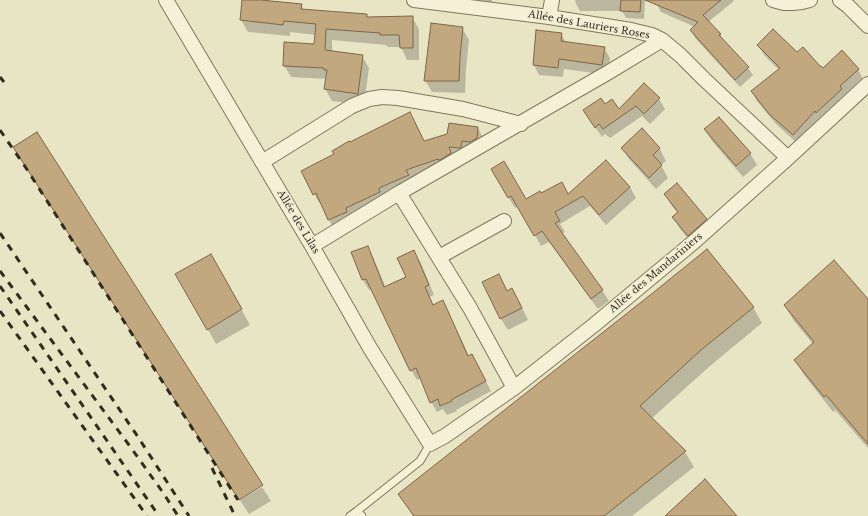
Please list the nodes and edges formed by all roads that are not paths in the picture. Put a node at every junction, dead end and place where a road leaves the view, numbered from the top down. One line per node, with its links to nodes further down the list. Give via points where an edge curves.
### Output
1 (166, 0): 14 (street, Allée des Lilas)
2 (414, 0): 7 (street, Allée des Lauriers Roses)
3 (552, 0): 8 (street)
4 (773, 0): 5 (street, via 793,4)
5 (810, 0)
6 (840, 0): 9 (street)
7 (442, 2): 8 (street, Allée des Lauriers Roses)
8 (549, 17): 10 (street, Allée des Lauriers Roses, via 644,33)
9 (868, 26)
10 (662, 40): 12 (street); 13 (street, Allée des Lauriers Roses)
11 (868, 84): 13 (street, Allée des Mandariniers)
12 (521, 124): 14 (street, via 463,109 382,97 352,106); 15 (street)
13 (788, 158): 19 (street, Allée des Mandariniers, via 689,246)
14 (262, 162): 17 (street, Allée des Lilas)
15 (399, 194): 17 (street); 18 (street)
16 (504, 221): 18 (street)
17 (312, 246): 20 (street, Allée des Lilas, via 370,348)
18 (439, 257): 19 (street)
19 (514, 388): 20 (street, Allée des Mandariniers)
20 (430, 444): 21 (lane, via 420,461)
21 (359, 514): 22 (lane)
22 (350, 516)

